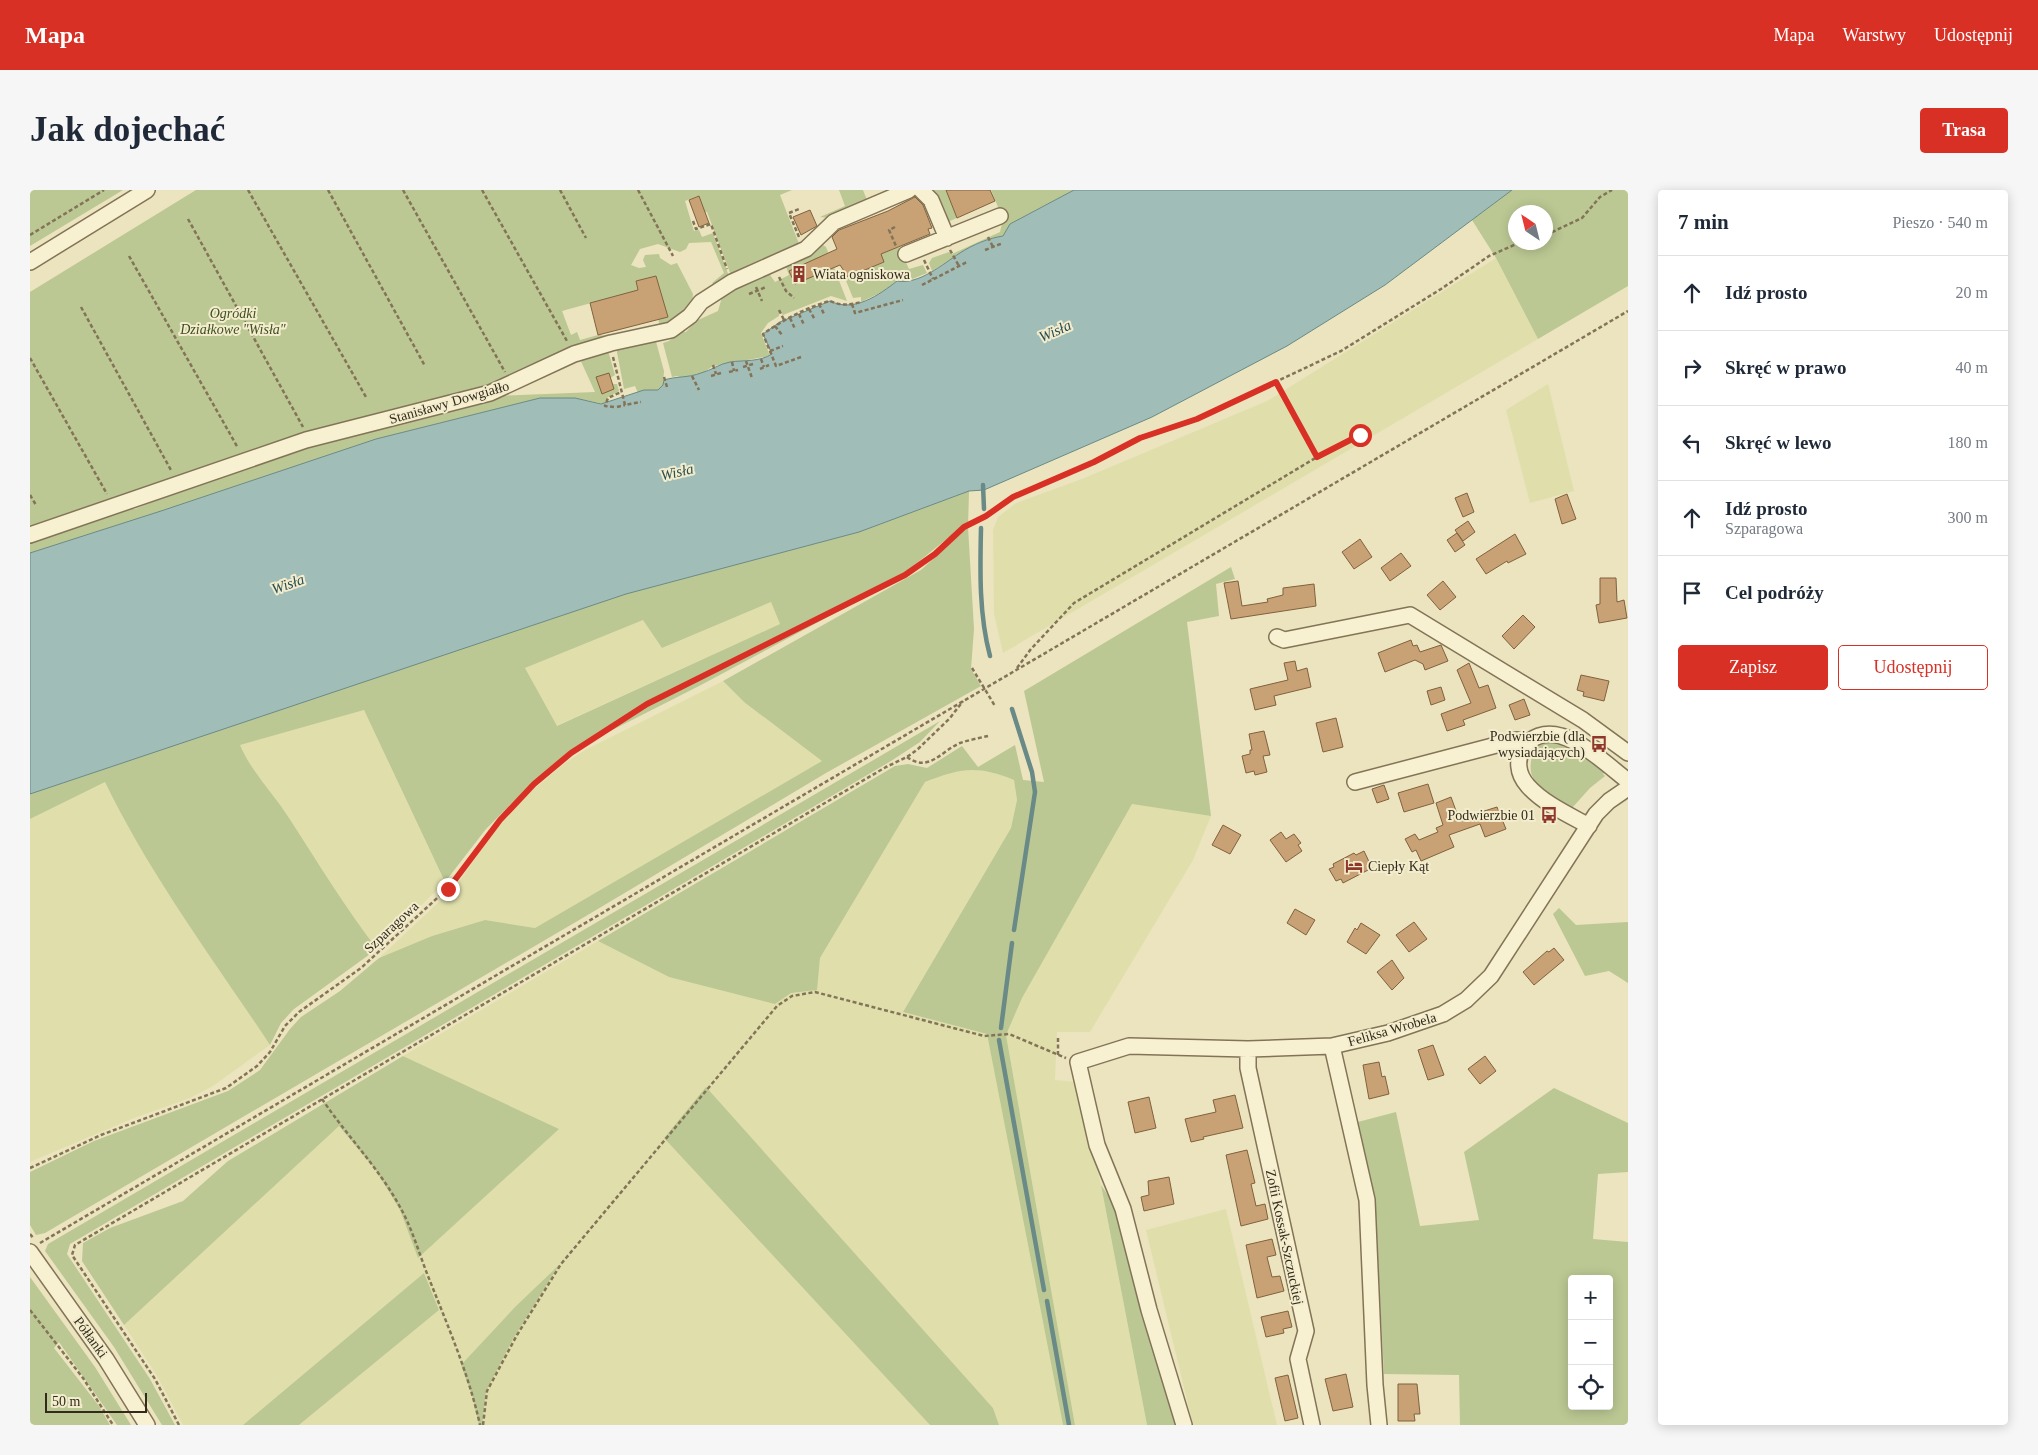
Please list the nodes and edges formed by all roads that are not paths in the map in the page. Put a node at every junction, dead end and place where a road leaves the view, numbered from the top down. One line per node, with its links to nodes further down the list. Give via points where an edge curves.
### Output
1 (147, 190): 7 (street)
2 (909, 190): 8 (street, Stanisławy Dowgiałło, via 834,222 804,250 732,282 701,302 672,330 574,354 503,389 374,424 305,433 114,507)
3 (921, 190): 5 (street, via 931,200)
4 (1000, 216): 5 (street)
5 (947, 238): 6 (street)
6 (901, 251)
7 (30, 262)
8 (30, 535)
9 (1277, 637): 11 (street, via 1284,640 1410,615 1583,720)
10 (1526, 744): 12 (street, via 1544,733 1565,737); 13 (street, via 1517,740); 15 (street, via 1520,756 1520,767 1528,786)
11 (1628, 753)
12 (1628, 781)
13 (1355, 782)
14 (1628, 788): 15 (street, Feliksa Wrobela, via 1602,807)
15 (1589, 826): 16 (street, Feliksa Wrobela, via 1501,962 1476,992 1456,1007 1429,1020)
16 (1332, 1046): 17 (street, Feliksa Wrobela); 22 (street, via 1367,1200)
17 (1248, 1049): 20 (street, Feliksa Wrobela, via 1129,1046 1078,1062 1096,1145 1123,1209); 21 (street, Zofii Kossak-Szczuckiej, via 1248,1068 1306,1331 1298,1360)
18 (33, 1248): 19 (street, Półłanki)
19 (147, 1425)
20 (1184, 1425)
21 (1312, 1425)
22 (1379, 1425)

